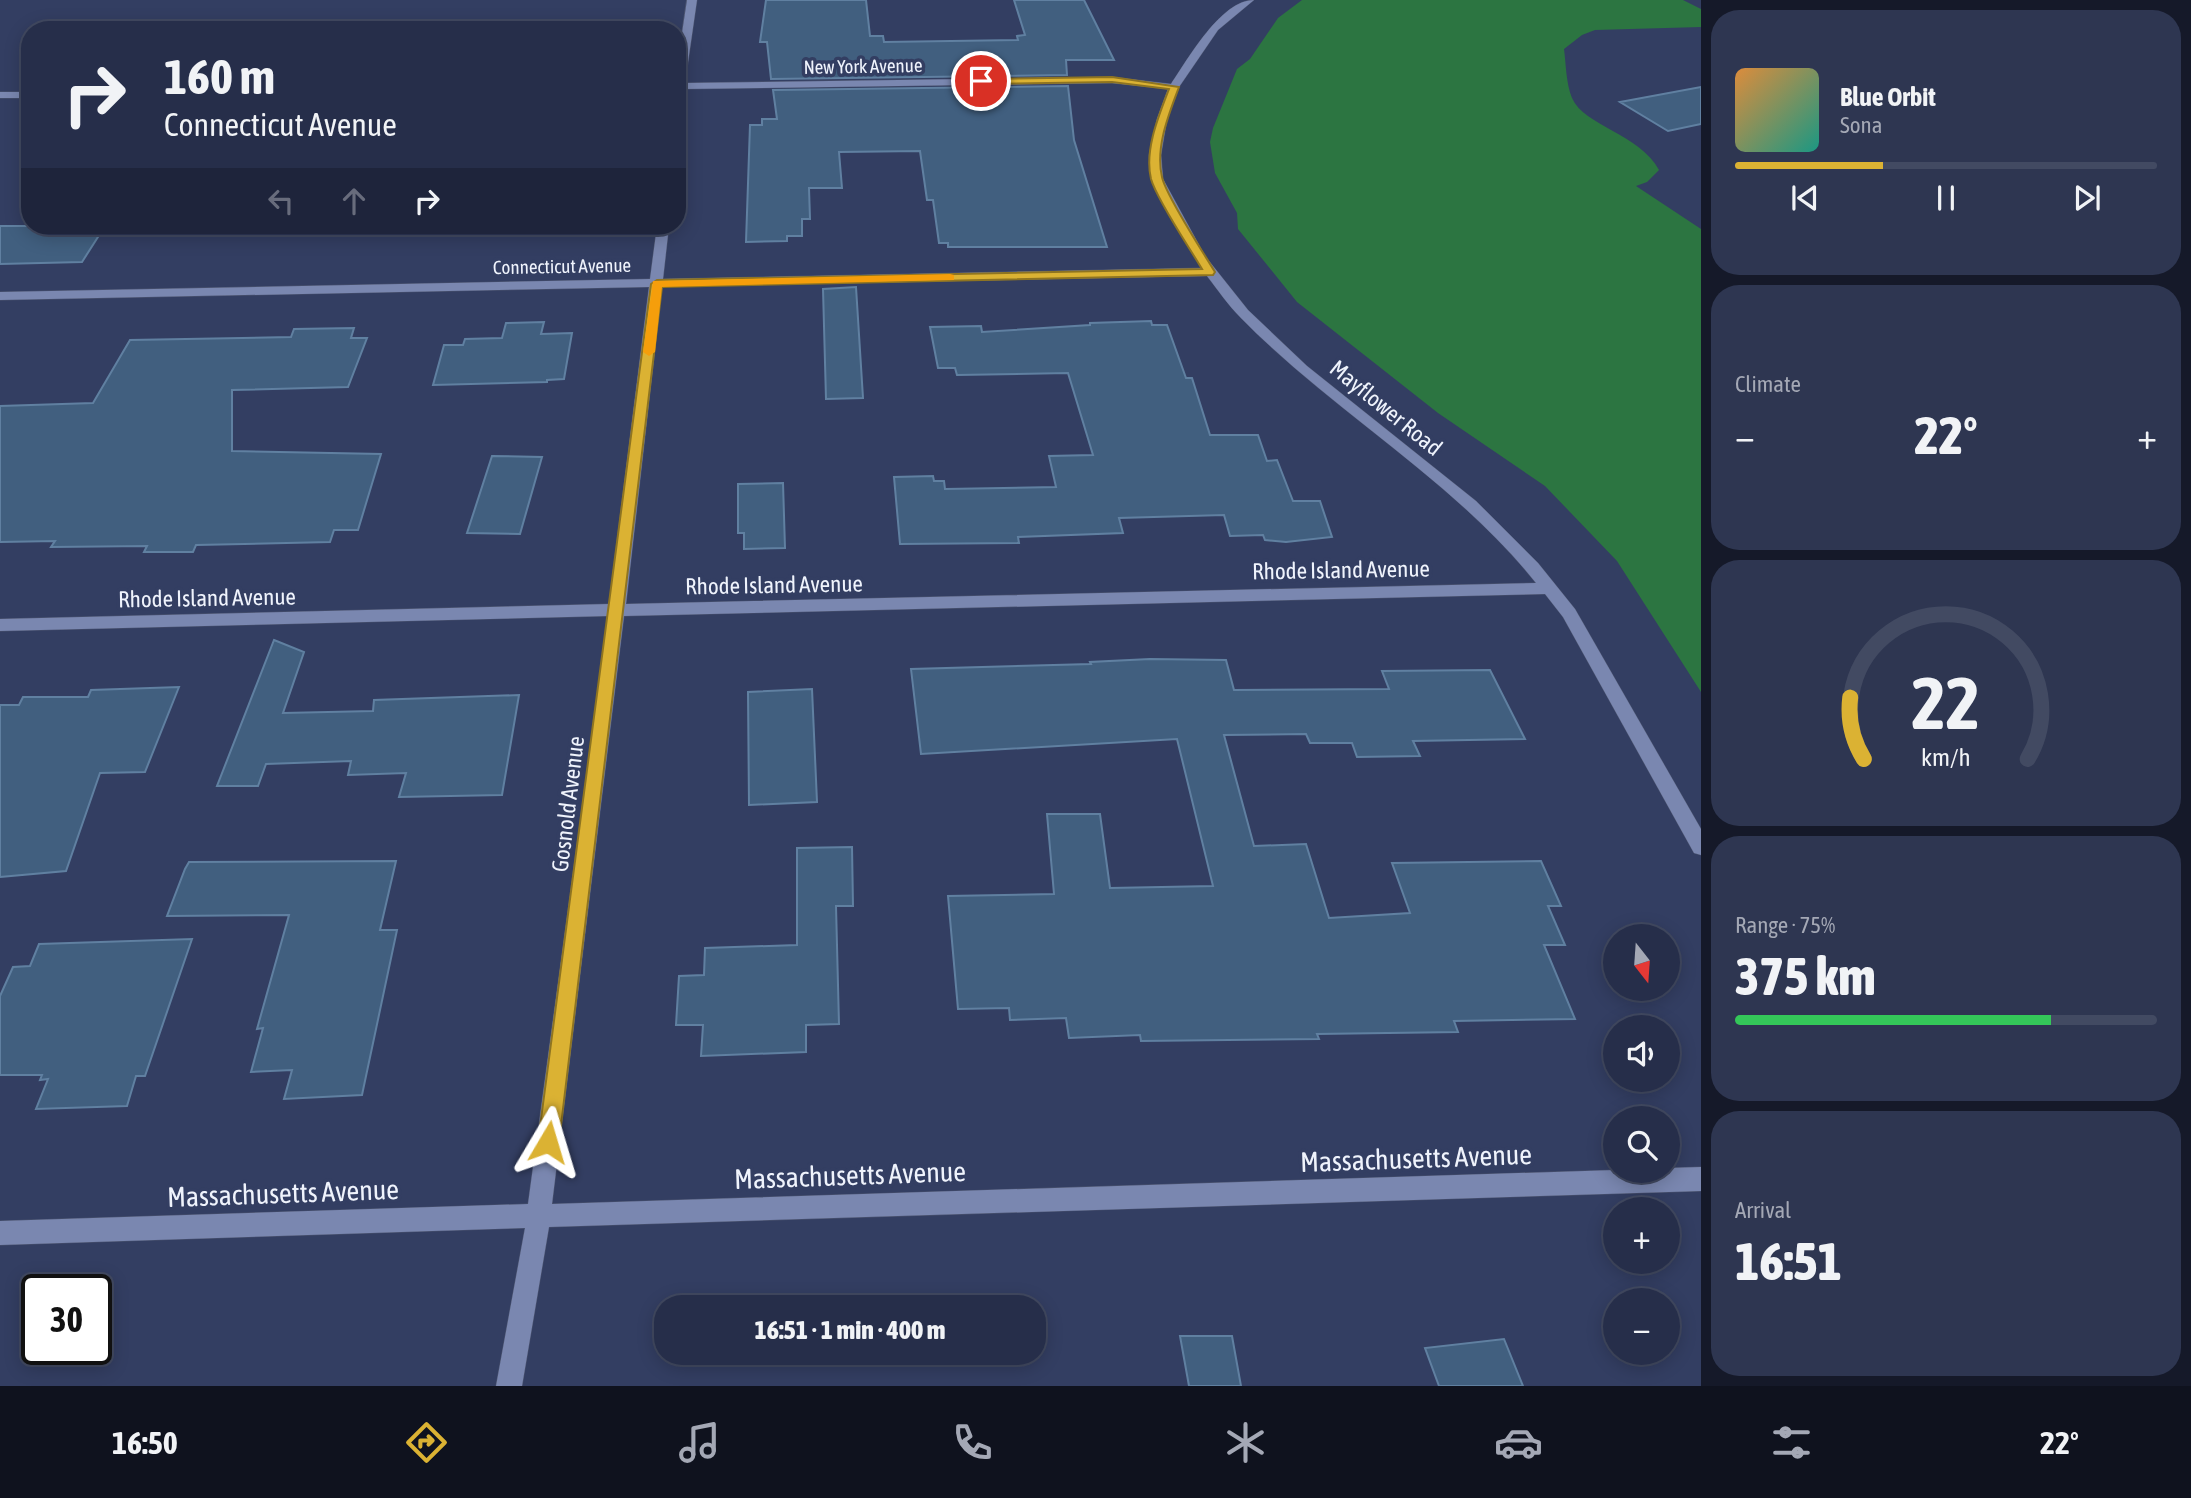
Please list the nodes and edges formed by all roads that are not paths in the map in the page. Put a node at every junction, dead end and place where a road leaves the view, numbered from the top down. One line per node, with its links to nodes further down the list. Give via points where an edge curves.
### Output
1 (692, 0): 3 (street)
2 (1249, 0): 5 (street, Mayflower Road, via 1215,28)
3 (686, 37)
4 (686, 86): 5 (street, New York Avenue, via 1112,79)
5 (1174, 87): 9 (street, Mayflower Road, via 1155,155 1157,179)
6 (21, 94): 7 (street)
7 (0, 95)
8 (662, 235): 10 (street, Gosnold Avenue)
9 (1209, 272): 10 (street, Connecticut Avenue); 12 (street, Mayflower Road, via 1242,313 1302,369 1471,505)
10 (657, 284): 11 (street, Connecticut Avenue); 13 (street, Gosnold Avenue)
11 (0, 296)
12 (1549, 587): 13 (street, Rhode Island Avenue); 15 (street, Mayflower Road, via 1569,613)
13 (617, 611): 14 (street, Rhode Island Avenue); 17 (street, Gosnold Avenue)
14 (0, 625)
15 (1701, 848)
16 (1701, 1179): 17 (street, Massachusetts Avenue)
17 (539, 1214): 18 (street, Massachusetts Avenue); 19 (street, Gosnold Avenue)
18 (0, 1233)
19 (509, 1386)

